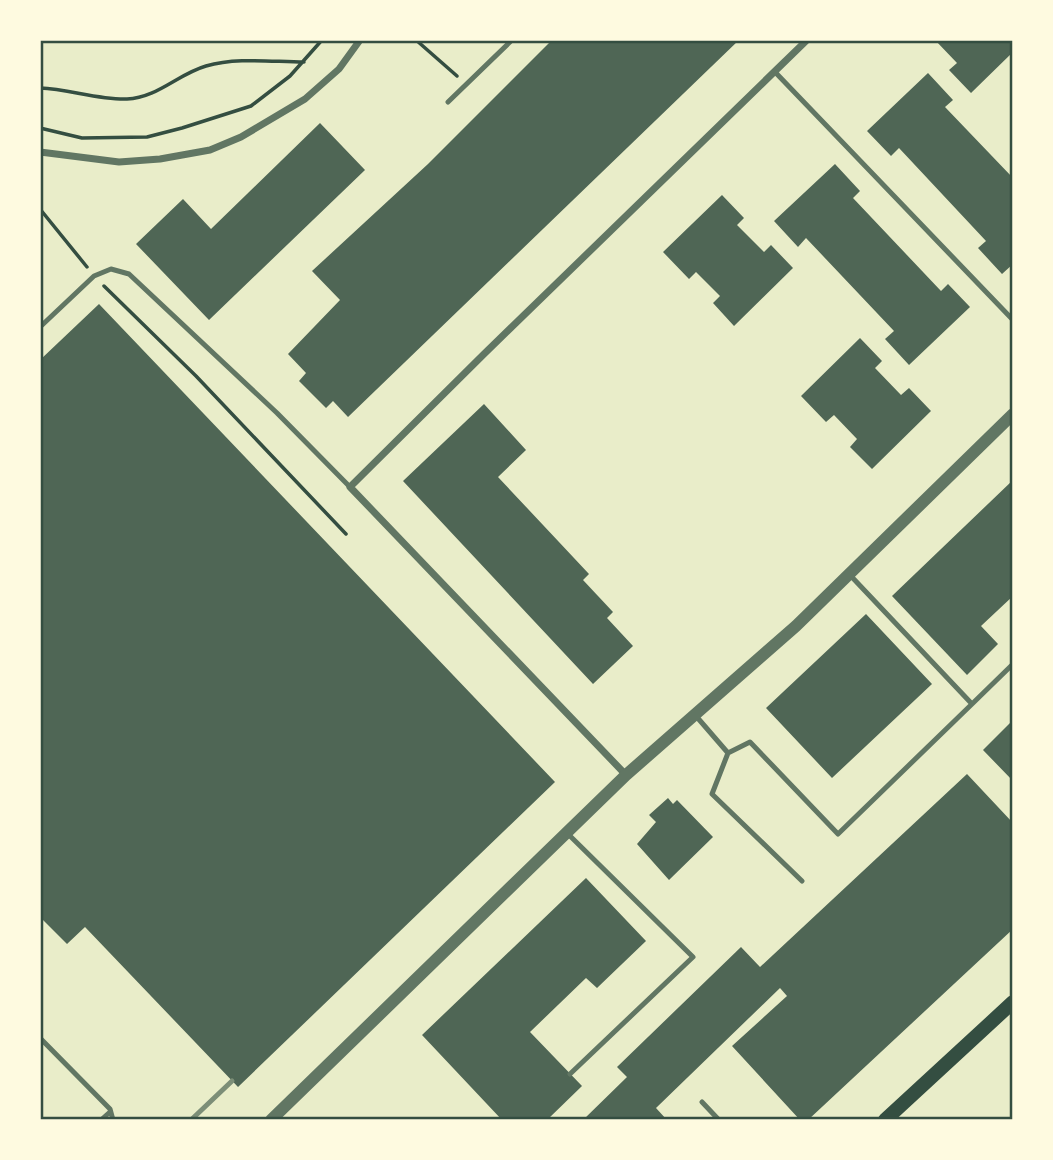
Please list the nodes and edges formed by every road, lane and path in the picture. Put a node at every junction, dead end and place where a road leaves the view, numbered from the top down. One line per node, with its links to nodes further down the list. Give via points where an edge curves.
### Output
1 (322, 40): 6 (path)
2 (360, 40): 13 (street, via 339,69 305,99 242,137 210,150 119,162)
3 (416, 40): 8 (path)
4 (513, 40): 8 (lane)
5 (807, 40): 7 (street)
6 (304, 62): 9 (path, via 208,65 155,93 128,99); 11 (path, via 251,106 182,128 147,136 82,138)
7 (775, 72): 16 (lane); 19 (street)
8 (467, 84): 10 (lane)
9 (40, 89)
10 (448, 102)
11 (41, 129): 12 (path)
12 (40, 135)
13 (40, 152)
14 (40, 209): 15 (path)
15 (94, 276): 17 (lane); 19 (lane, via 111,269 129,274); 20 (path)
16 (1013, 320)
17 (40, 327)
18 (1013, 414): 21 (street)
19 (350, 487): 26 (street)
20 (346, 534)
21 (849, 573): 23 (lane); 24 (street)
22 (1013, 664): 23 (lane)
23 (972, 704): 25 (lane, via 838,834 750,741)
24 (695, 715): 25 (lane); 26 (street)
25 (728, 753): 28 (lane, via 712,794)
26 (626, 775): 27 (street)
27 (566, 833): 31 (lane, via 693,957); 36 (street)
28 (802, 881)
29 (1013, 1002): 38 (main road)
30 (40, 1038): 33 (lane)
31 (570, 1074)
32 (702, 1102): 37 (lane)
33 (110, 1112): 34 (lane); 35 (lane)
34 (101, 1120)
35 (113, 1120)
36 (271, 1120)
37 (719, 1120)
38 (885, 1120)

